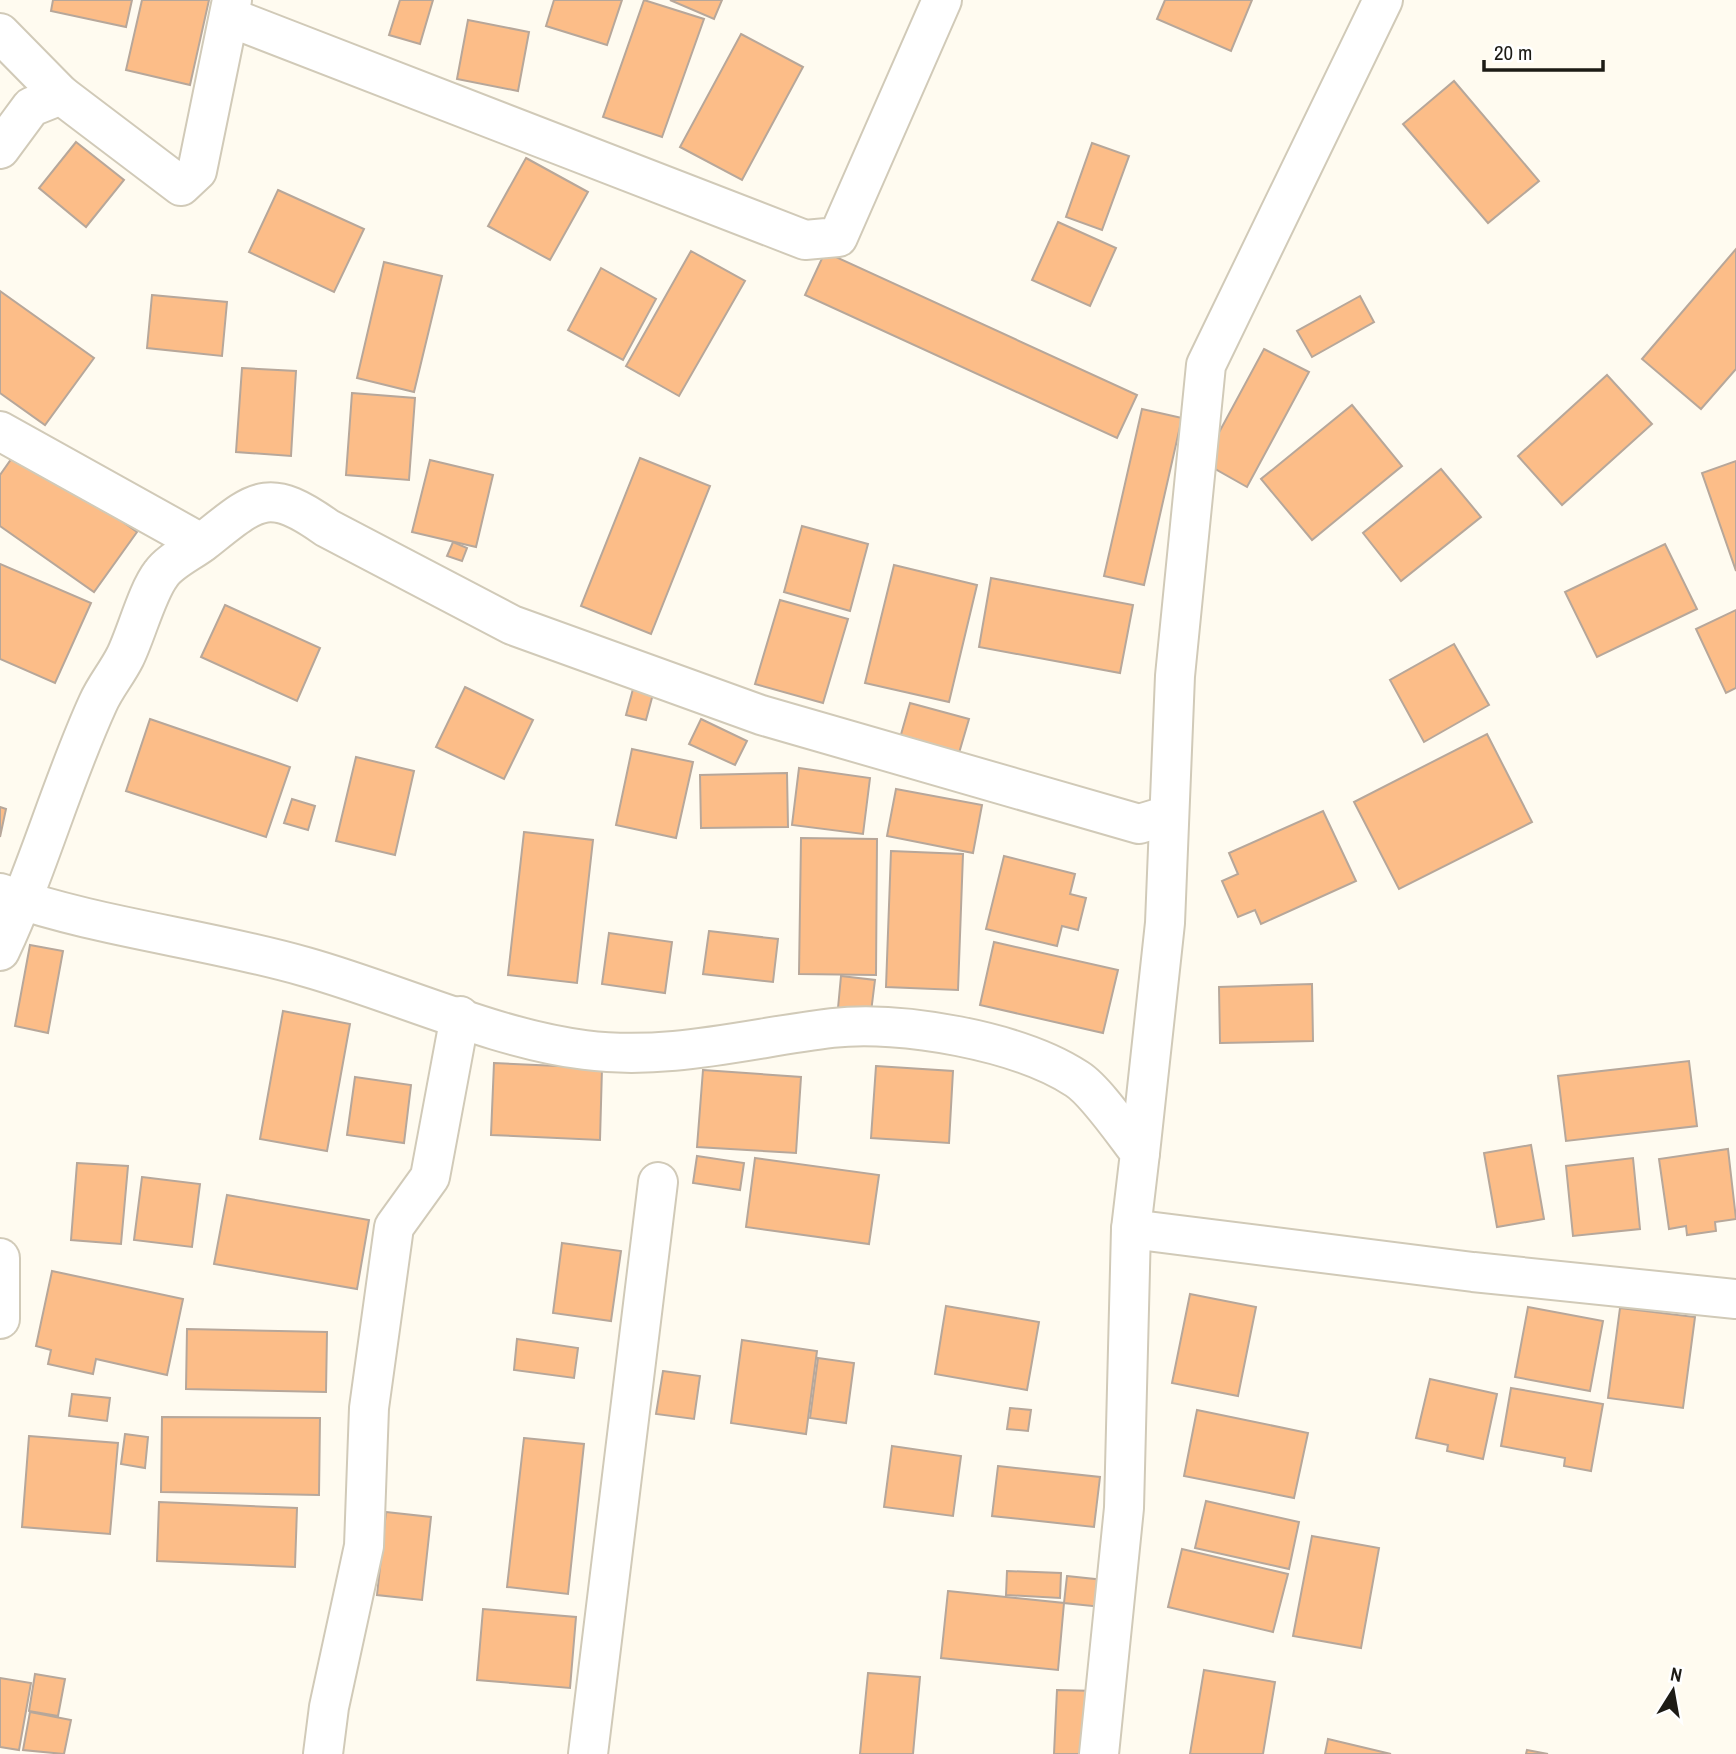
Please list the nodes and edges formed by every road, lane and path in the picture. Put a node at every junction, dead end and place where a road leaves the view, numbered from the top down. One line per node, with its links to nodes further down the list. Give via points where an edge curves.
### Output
1 (942, 0): 3 (street, via 838,237 805,240)
2 (1383, 0): 9 (street, via 1206,365 1175,677)
3 (230, 8): 5 (street, via 197,171 181,186)
4 (0, 33): 5 (street)
5 (61, 95): 6 (street, via 31,107)
6 (0, 149)
7 (0, 431): 8 (street)
8 (201, 543): 9 (street, via 241,510 266,501 284,502 512,625 761,715 1139,824); 10 (street, via 160,574)
9 (1168, 815): 13 (street, via 1166,923)
10 (12, 897): 11 (street); 12 (street, via 304,967)
11 (0, 951)
12 (460, 1016): 13 (street, via 584,1050 668,1054 835,1028 928,1031 1024,1052 1080,1081); 19 (street, via 430,1177 394,1227 369,1408 364,1546)
13 (1140, 1153): 15 (street)
14 (658, 1182): 20 (street)
15 (1131, 1229): 17 (street); 21 (street, via 1124,1508)
16 (0, 1258): 18 (street)
17 (1736, 1299)
18 (0, 1320)
19 (323, 1754)
20 (588, 1754)
21 (1099, 1754)

